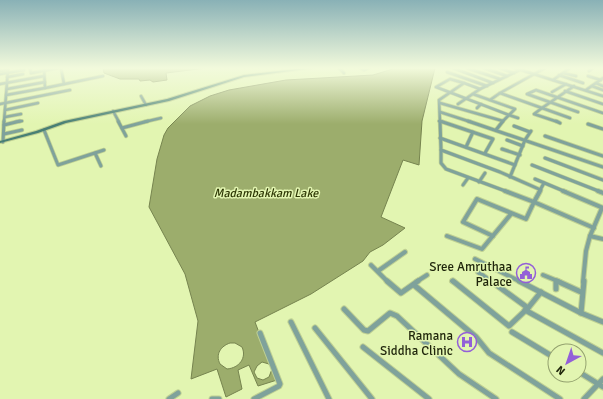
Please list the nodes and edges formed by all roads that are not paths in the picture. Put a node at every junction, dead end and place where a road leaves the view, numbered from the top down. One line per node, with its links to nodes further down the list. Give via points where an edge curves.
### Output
1 (20, 87): 14 (street)
2 (52, 87): 13 (street)
3 (210, 87): 41 (street)
4 (438, 87): 21 (street, via 436,88)
5 (458, 87): 21 (street)
6 (474, 87): 15 (street)
7 (486, 87): 15 (street)
8 (512, 87): 22 (street)
9 (561, 87): 19 (street)
10 (573, 87): 20 (street)
11 (576, 87): 17 (street)
12 (591, 87): 17 (street)
13 (46, 88): 24 (street)
14 (7, 89): 24 (street)
15 (480, 89): 23 (street)
16 (70, 90): 18 (street)
17 (586, 90): 26 (street)
18 (60, 92): 27 (street); 33 (street)
19 (552, 92)
20 (565, 92): 28 (street); 40 (street)
21 (448, 93): 29 (street); 35 (street, via 439,100)
22 (500, 93): 30 (street); 43 (street)
23 (473, 94): 29 (street); 30 (street)
24 (6, 95): 33 (street)
25 (141, 96): 41 (street)
26 (603, 96)
27 (62, 97)
28 (558, 97): 32 (street); 32 (street, via 535,90 527,94); 48 (street)
29 (465, 99): 37 (street); 38 (street)
30 (490, 100): 39 (street)
31 (508, 101): 39 (street)
32 (550, 102): 43 (street); 47 (street)
33 (6, 103): 36 (street); 44 (street)
34 (38, 103): 44 (street)
35 (440, 103): 46 (street); 59 (street)
36 (0, 104)
37 (458, 104)
38 (481, 104): 42 (street); 51 (street)
39 (504, 104): 51 (street, via 516,109)
40 (603, 104)
41 (146, 105): 45 (street)
42 (477, 108)
43 (542, 108): 50 (street); 56 (street)
44 (5, 110): 53 (street)
45 (113, 111): 64 (street); 66 (street, via 65,122)
46 (440, 112): 58 (street); 67 (street)
47 (578, 112)
48 (603, 113)
49 (21, 114): 53 (street)
50 (534, 114): 52 (street); 60 (street)
51 (509, 115): 55 (street); 59 (street)
52 (530, 116)
53 (5, 117): 62 (street)
54 (162, 118): 64 (street)
55 (518, 118)
56 (570, 118)
57 (22, 121): 62 (street)
58 (439, 121): 69 (street); 73 (street)
59 (503, 122): 67 (street)
60 (560, 123)
61 (588, 124): 68 (street)
62 (4, 125): 70 (street)
63 (514, 126): 75 (street, via 531,131)
64 (122, 128): 71 (street)
65 (22, 130): 70 (street)
66 (44, 130): 76 (street); 82 (street, via 57,164)
67 (496, 130): 75 (street)
68 (603, 130)
69 (474, 132): 78 (street); 83 (street, via 493,139)
70 (4, 134): 76 (street)
71 (126, 136)
72 (545, 136): 85 (street)
73 (440, 138): 78 (street); 81 (street)
74 (507, 140): 77 (street)
75 (525, 140): 77 (street); 90 (street)
76 (2, 142)
77 (523, 146): 84 (street)
78 (466, 147): 83 (street)
79 (502, 148): 84 (street)
80 (104, 150): 82 (street)
81 (441, 150): 92 (street); 93 (street, via 442,165)
82 (95, 153): 89 (street)
83 (485, 153): 87 (street)
84 (520, 155): 87 (street)
85 (603, 156)
86 (544, 158): 95 (street)
87 (515, 165): 92 (street)
88 (532, 165): 100 (street)
89 (101, 166)
90 (603, 167)
91 (485, 173): 96 (street)
92 (510, 177): 99 (street)
93 (468, 178): 96 (street); 98 (street)
94 (535, 179): 97 (street)
95 (603, 180)
96 (480, 182): 101 (street)
97 (544, 183): 99 (street); 102 (street)
98 (463, 185)
99 (541, 190): 101 (street)
100 (603, 193)
101 (534, 202): 103 (street, via 527,218); 104 (street)
102 (602, 208): 104 (street)
103 (511, 214): 106 (street); 106 (street, via 477,199 463,222)
104 (594, 228): 107 (street)
105 (447, 236): 106 (street, via 482,249)
106 (493, 236)
107 (590, 236): 108 (street); 121 (street)
108 (603, 240)
109 (405, 252): 112 (street)
110 (475, 259): 120 (street)
111 (371, 265): 112 (street)
112 (378, 271): 118 (street, via 400,293)
113 (478, 272): 123 (street)
114 (427, 275): 118 (street)
115 (543, 275): 117 (street)
116 (452, 281): 123 (street, via 509,326)
117 (556, 281): 119 (street); 121 (street)
118 (414, 285): 145 (street, via 476,337 489,353)
119 (556, 288)
120 (541, 292): 123 (street); 124 (street)
121 (581, 292): 124 (street)
122 (344, 309): 144 (street, via 368,331 390,313 397,316 459,374)
123 (527, 309): 132 (street)
124 (581, 313): 126 (street)
125 (291, 322): 141 (street)
126 (603, 322)
127 (315, 328): 142 (street)
128 (512, 332): 131 (street)
129 (260, 333): 140 (street, via 280,384)
130 (363, 347): 143 (street)
131 (547, 353)
132 (603, 353)
133 (587, 377): 135 (street)
134 (603, 379): 135 (street)
135 (600, 385): 146 (street)
136 (178, 393): 137 (street)
137 (169, 399)
138 (212, 399): 139 (street)
139 (219, 399)
140 (254, 399)
141 (329, 399)
142 (372, 399)
143 (429, 399)
144 (496, 399)
145 (560, 399)
146 (584, 399)

